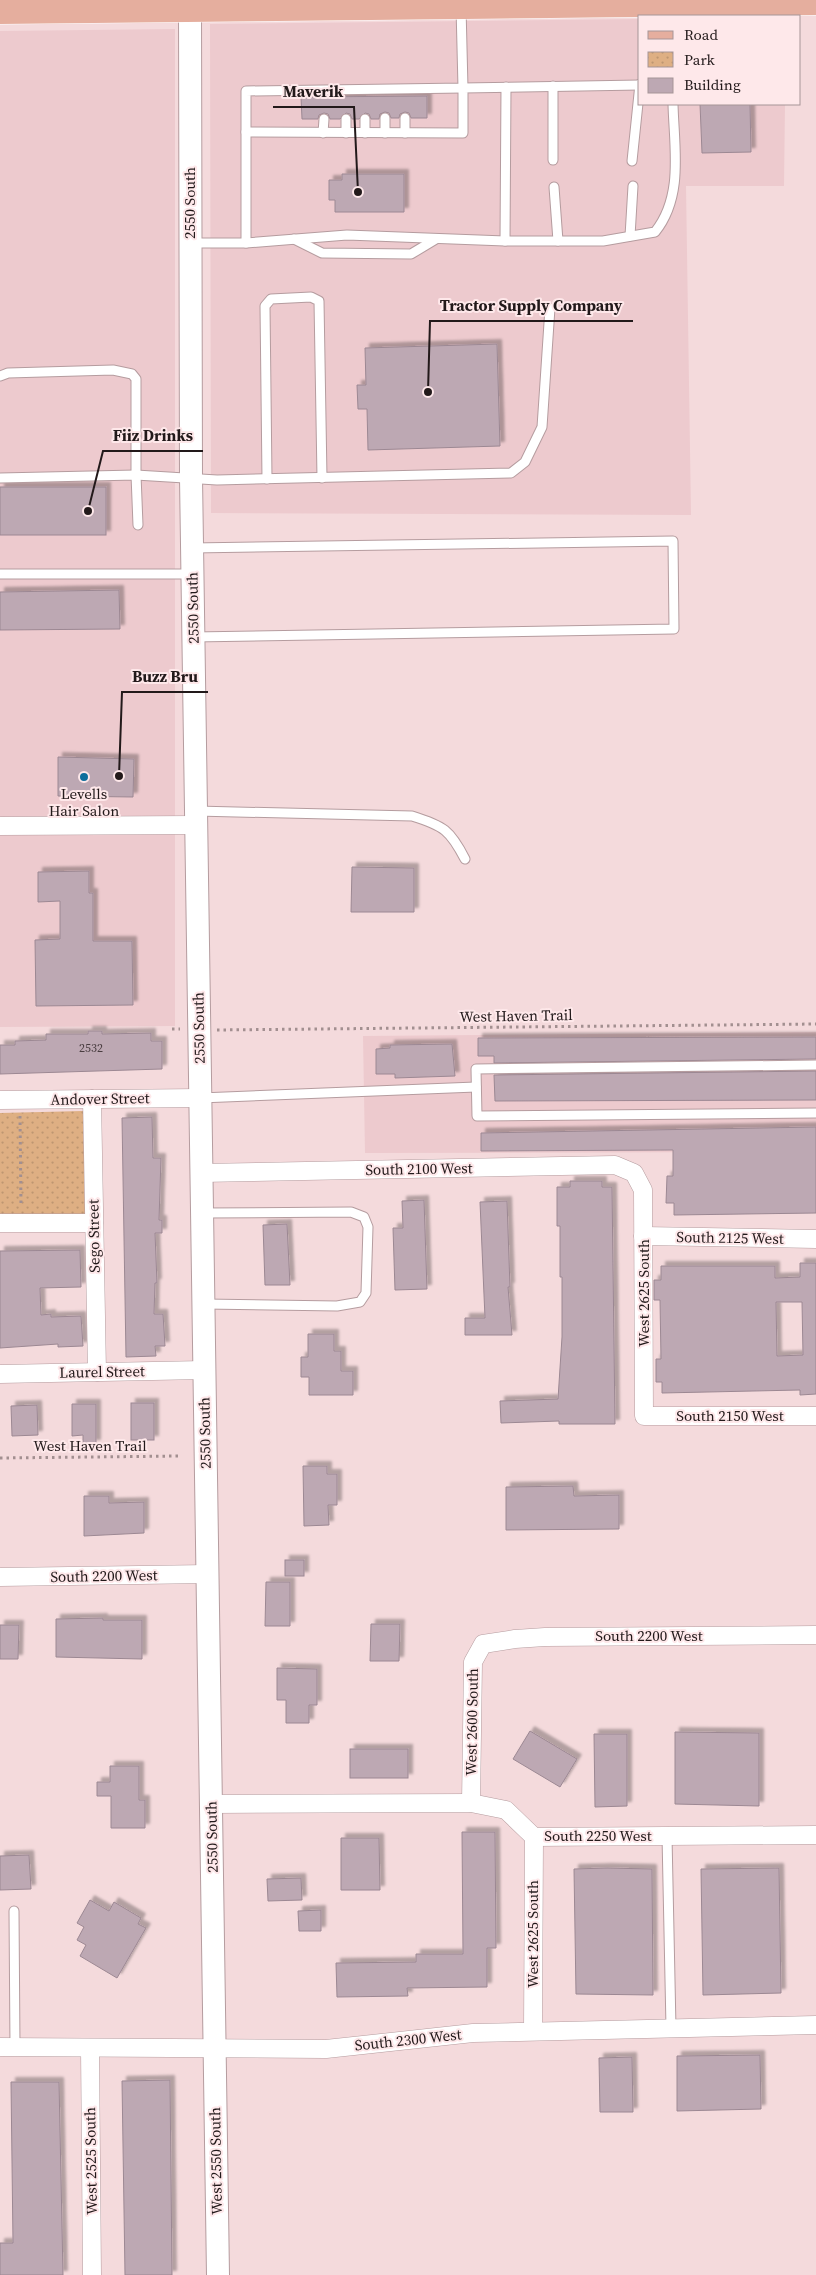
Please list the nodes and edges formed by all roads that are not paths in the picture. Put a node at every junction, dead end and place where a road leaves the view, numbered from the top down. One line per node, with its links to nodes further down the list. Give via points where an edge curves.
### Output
1 (816, 1): 4 (main road, via 644,6)
2 (289, 3): 3 (main road); 5 (main road)
3 (357, 3): 4 (main road)
4 (462, 5): 9 (lane)
5 (190, 8): 6 (main road); 34 (street, 2550 South)
6 (0, 10)
7 (638, 85): 8 (lane)
8 (553, 86): 10 (lane); 24 (lane)
9 (463, 88): 10 (lane); 18 (lane, via 404,93 246,91); 23 (lane, via 463,134)
10 (506, 88): 31 (lane)
11 (638, 104): 25 (lane)
12 (673, 105): 28 (lane, via 673,199 665,219 655,232)
13 (385, 118): 22 (lane)
14 (405, 118): 23 (lane)
15 (324, 119): 19 (lane)
16 (346, 119): 20 (lane)
17 (365, 119): 21 (lane)
18 (246, 132): 19 (lane); 33 (lane)
19 (323, 132): 20 (lane)
20 (346, 133): 21 (lane)
21 (365, 133): 22 (lane)
22 (385, 133): 23 (lane)
23 (404, 133)
24 (553, 160)
25 (632, 161)
26 (633, 186): 28 (lane)
27 (554, 187): 32 (lane)
28 (630, 236): 32 (lane, via 603,241)
29 (294, 239): 30 (lane, via 347,235); 30 (lane, via 322,253 411,254); 33 (lane)
30 (436, 239): 31 (lane)
31 (505, 241): 32 (lane)
32 (558, 241)
33 (246, 243): 34 (lane)
34 (190, 244): 39 (street, 2550 South)
35 (550, 308): 40 (lane, via 542,427 525,462 511,473)
36 (0, 376): 37 (lane, via 8,373 113,370 132,374 136,379)
37 (136, 475): 38 (lane); 39 (lane); 42 (lane)
38 (0, 478)
39 (191, 478): 41 (lane); 43 (street, 2550 South)
40 (322, 478): 41 (lane); 41 (lane, via 319,301 311,297 272,299 265,306)
41 (267, 479)
42 (138, 525)
43 (192, 548): 45 (street, 2550 South); 46 (lane, via 673,541 674,628)
44 (0, 574): 45 (lane)
45 (192, 574): 46 (street, 2550 South)
46 (193, 636): 47 (street, 2550 South)
47 (196, 818): 48 (street); 49 (lane, via 412,816 434,823 454,837); 52 (street, 2550 South)
48 (0, 826)
49 (465, 859)
50 (816, 1066): 51 (lane, via 476,1069)
51 (476, 1087): 52 (lane); 55 (lane, via 477,1116)
52 (200, 1098): 53 (street, Andover Street); 56 (street, 2550 South)
53 (92, 1099): 54 (street, Andover Street); 60 (street, Sego Street)
54 (0, 1100)
55 (816, 1113)
56 (201, 1173): 57 (street, South 2100 West, via 615,1165); 58 (street, 2550 South)
57 (634, 1173): 61 (street, West 2625 South, via 643,1190)
58 (202, 1213): 63 (street, 2550 South); 63 (lane, via 351,1212 364,1217 368,1227 366,1293 360,1302 337,1306)
59 (0, 1223): 60 (street)
60 (94, 1223): 65 (street, Sego Street)
61 (643, 1236): 62 (street, South 2125 West); 67 (street, West 2625 South)
62 (816, 1238)
63 (203, 1304): 64 (street, 2550 South)
64 (204, 1370): 65 (street, Laurel Street); 69 (street, 2550 South)
65 (97, 1372): 66 (street, Laurel Street)
66 (0, 1374)
67 (644, 1416): 68 (street, South 2150 West)
68 (816, 1416)
69 (208, 1574): 70 (street, South 2200 West); 74 (street, 2550 South)
70 (0, 1577)
71 (816, 1635): 72 (street, South 2200 West, via 545,1637)
72 (483, 1644): 73 (street, West 2600 South, via 473,1662)
73 (471, 1803): 74 (street, South 2250 West); 77 (street, South 2250 West, via 506,1810)
74 (211, 1804): 83 (street, 2550 South)
75 (816, 1835): 76 (street, South 2250 West)
76 (667, 1836): 77 (street, South 2250 West); 80 (lane)
77 (534, 1837): 81 (street, West 2625 South)
78 (14, 1911): 82 (lane)
79 (816, 2025): 80 (street, South 2300 West)
80 (671, 2028): 81 (street, South 2300 West)
81 (533, 2031): 83 (street, South 2300 West, via 474,2033 326,2049)
82 (8, 2047): 84 (street, South 2300 West)
83 (215, 2047): 84 (street, South 2300 West); 86 (street, West 2550 South)
84 (90, 2048): 85 (street, West 2525 South)
85 (92, 2275)
86 (218, 2275)

